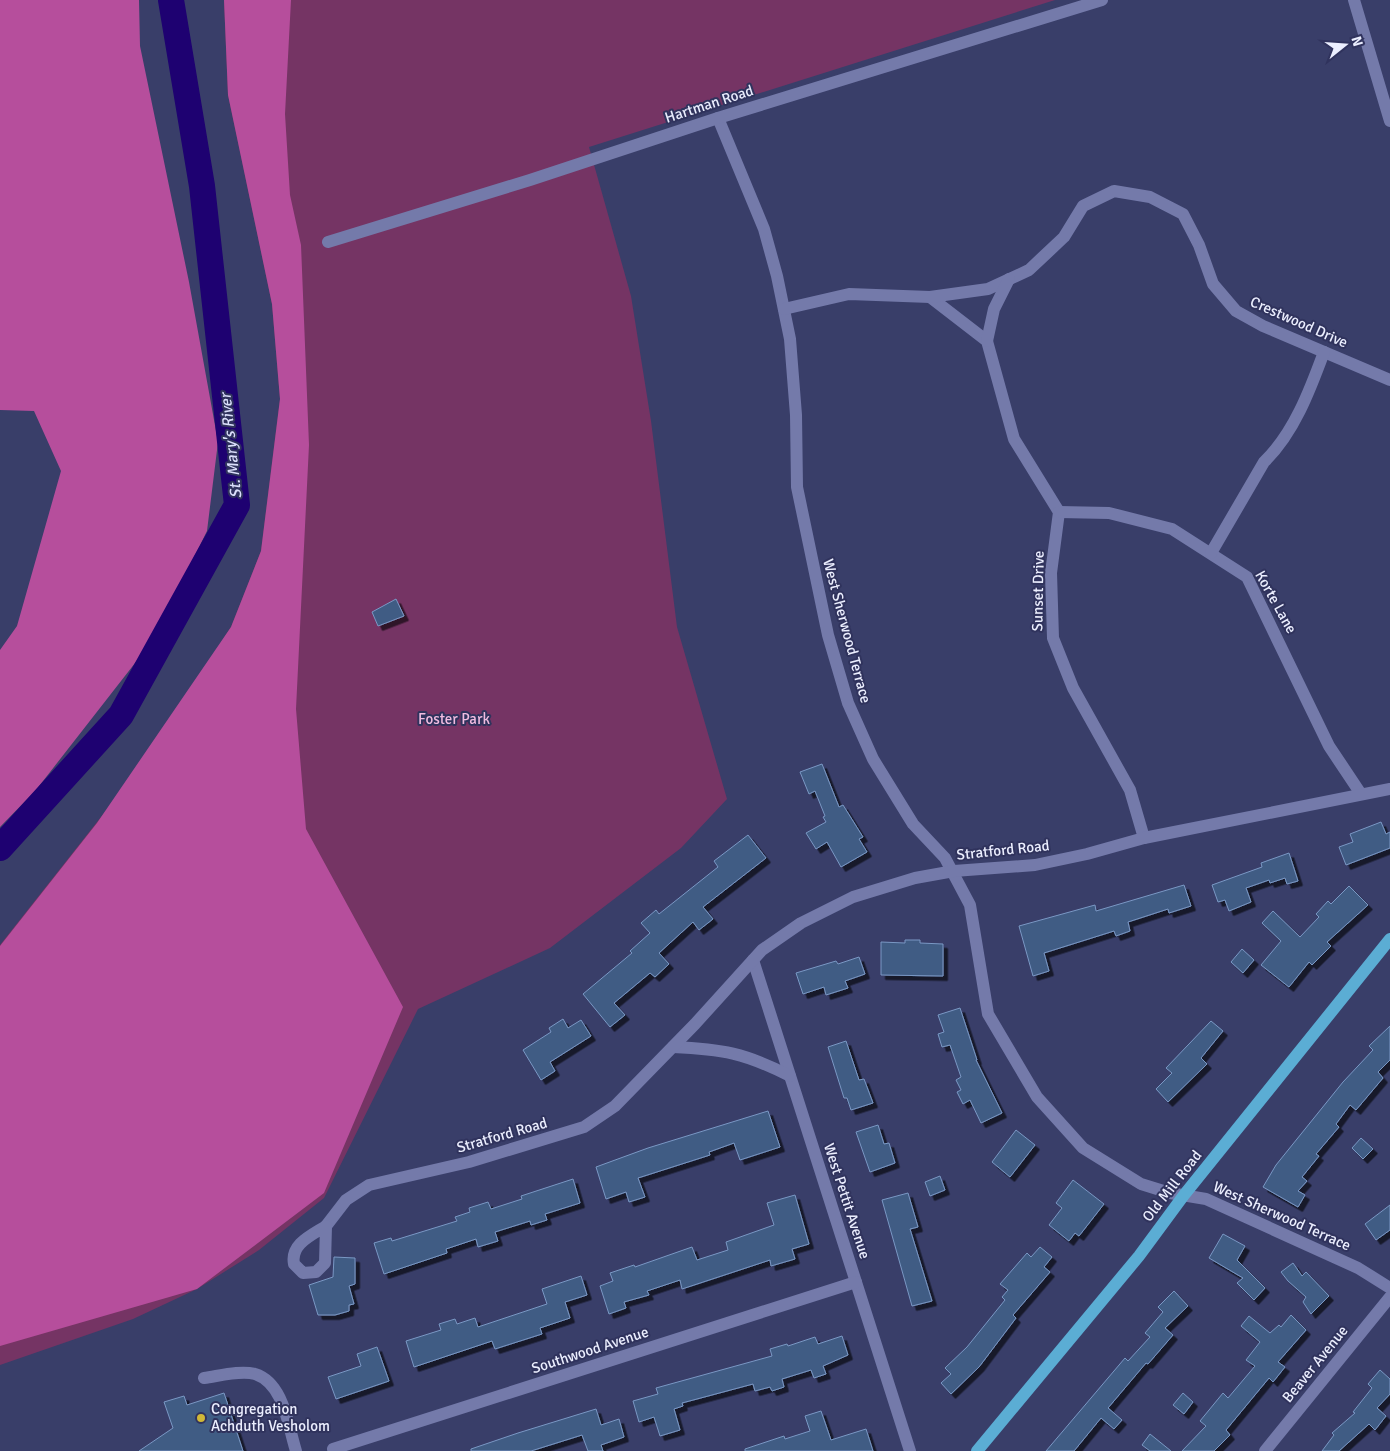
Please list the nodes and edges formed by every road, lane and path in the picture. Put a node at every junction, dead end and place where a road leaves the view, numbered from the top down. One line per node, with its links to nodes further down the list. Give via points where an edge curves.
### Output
1 (1102, 0): 3 (street, Hartman Road)
2 (1354, 0): 4 (street)
3 (718, 118): 5 (street, Hartman Road); 8 (street, West Sherwood Terrace, via 764,229)
4 (1390, 121)
5 (328, 242)
6 (1010, 279): 7 (street, Crestwood Drive, via 988,289); 9 (street, via 994,309); 10 (street, Crestwood Drive, via 1029,270 1064,237 1083,206 1114,191 1150,198 1183,214 1200,244 1213,284 1236,311)
7 (930, 297): 8 (street, Crestwood Drive, via 848,294); 9 (street)
8 (784, 309): 17 (street, West Sherwood Terrace, via 790,339 796,415 797,487 826,626 848,703 873,759 913,824)
9 (987, 342): 12 (street, via 1014,440)
10 (1324, 352): 11 (street, Crestwood Drive); 13 (street, via 1296,417 1275,451 1264,462)
11 (1390, 380)
12 (1059, 512): 13 (street, Korte Lane, via 1109,513 1172,529); 16 (street, Sunset Drive, via 1051,573 1053,638 1073,688 1130,790)
13 (1212, 553): 15 (street, Korte Lane, via 1248,577 1329,746)
14 (1390, 789): 15 (street, Stratford Road)
15 (1361, 794): 16 (street, Stratford Road)
16 (1144, 838): 17 (street, Stratford Road, via 1035,865)
17 (954, 871): 19 (street, Stratford Road, via 914,878 853,896 801,923); 22 (street, West Sherwood Terrace, via 970,905 988,1014 1037,1097 1083,1148 1141,1184)
18 (1390, 939): 22 (main road, Old Mill Road)
19 (753, 960): 20 (street, Stratford Road); 21 (street, West Pettit Avenue)
20 (673, 1047): 21 (street, via 724,1050 757,1059); 23 (street, Stratford Road, via 615,1106 584,1127 469,1162 368,1185 346,1200)
21 (790, 1076): 24 (street, West Pettit Avenue)
22 (1184, 1195): 25 (street, West Sherwood Terrace, via 1206,1199 1284,1234 1358,1268); 31 (main road, Old Mill Road, via 1139,1256)
23 (326, 1226)
24 (856, 1282): 28 (street, Southwood Avenue); 30 (street, West Pettit Avenue)
25 (1390, 1288)
26 (1390, 1297): 32 (street, Beaver Avenue)
27 (204, 1378): 29 (street, via 239,1373 254,1374 267,1380 277,1392)
28 (333, 1449)
29 (296, 1451)
30 (910, 1451)
31 (976, 1451)
32 (1265, 1451)

